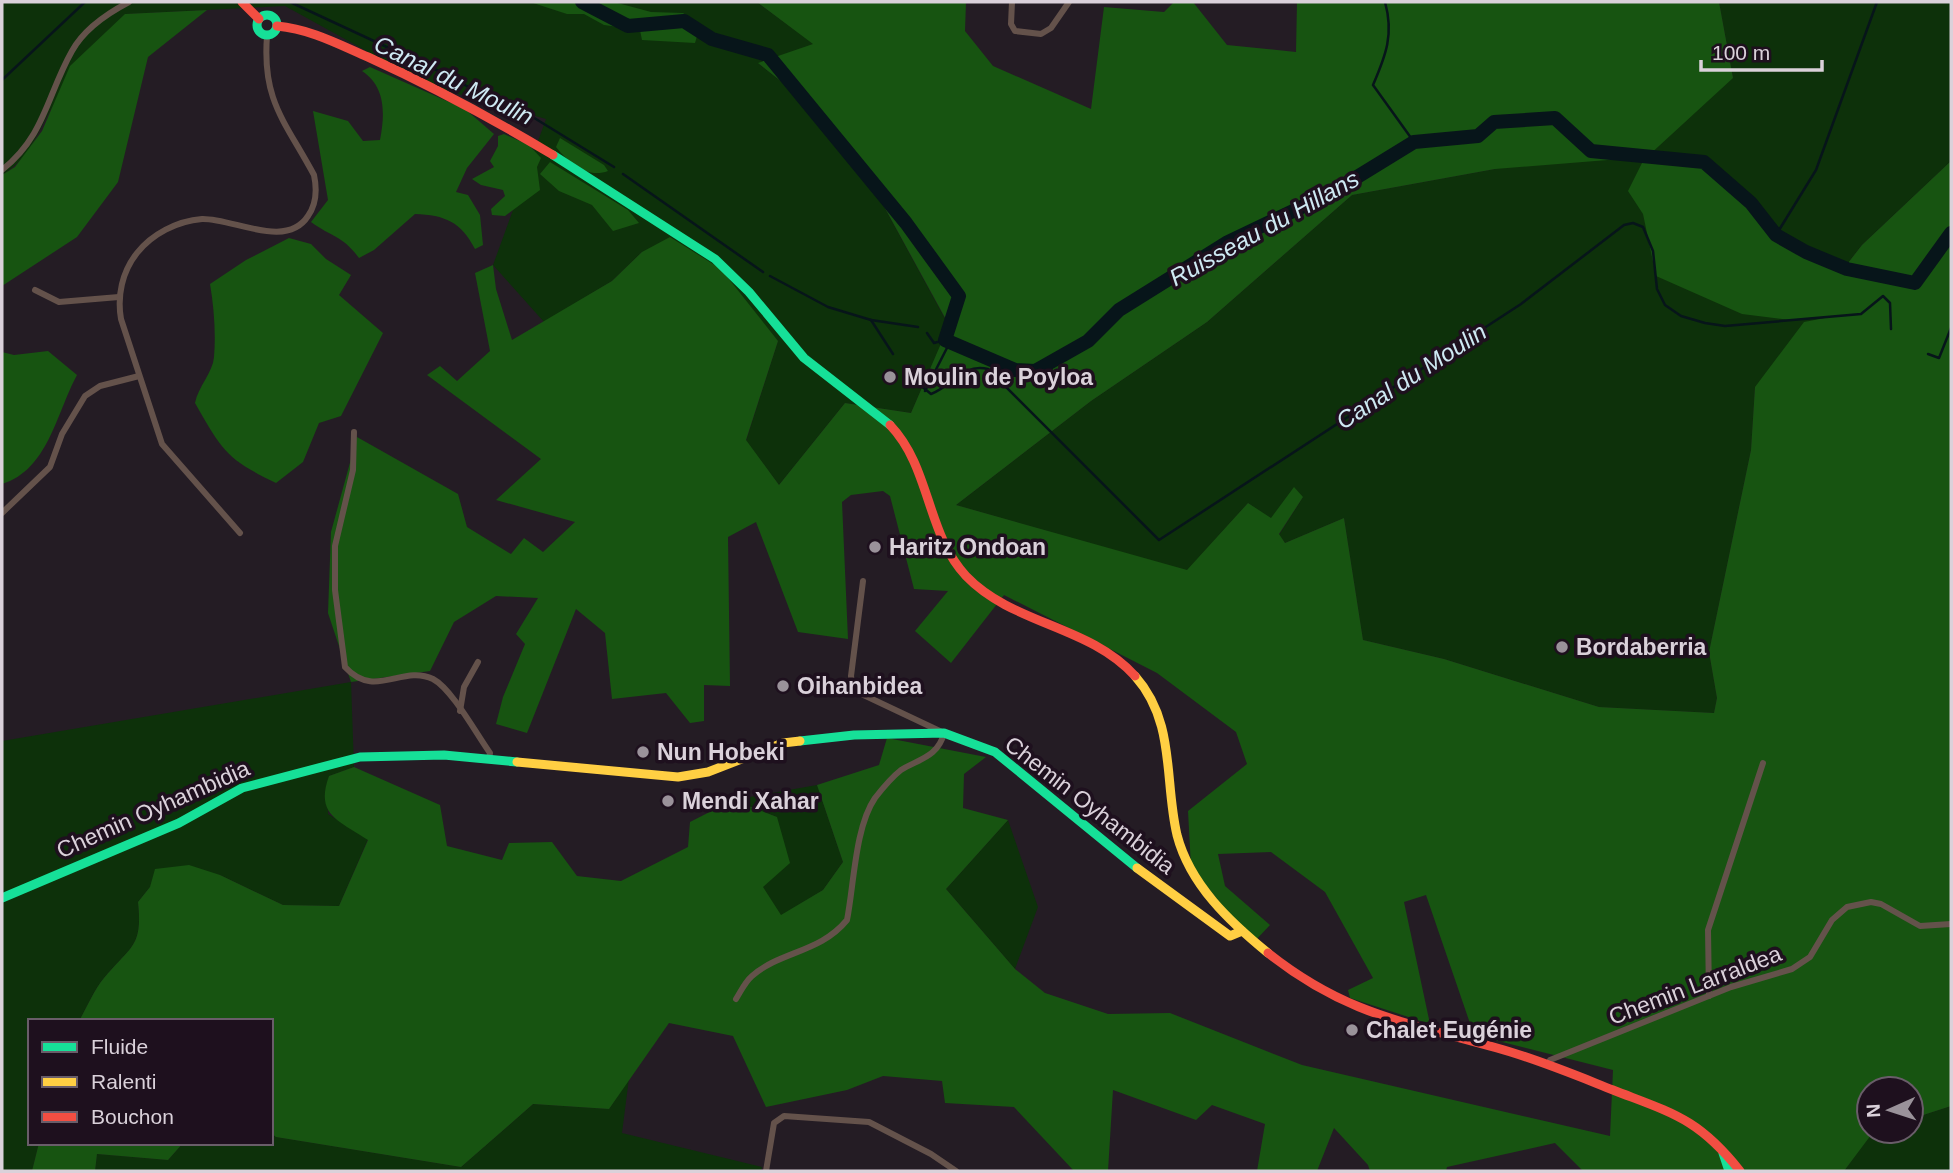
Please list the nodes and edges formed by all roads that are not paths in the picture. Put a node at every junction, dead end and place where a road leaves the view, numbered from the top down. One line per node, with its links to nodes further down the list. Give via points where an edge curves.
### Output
1 (129, 2): 8 (street, via 93,26 73,49 37,132)
2 (242, 2): 5 (street)
3 (1012, 2): 4 (street, via 1015,31 1041,34)
4 (1069, 2)
5 (259, 19): 6 (street, via 269,15); 7 (street, via 257,29)
6 (277, 26): 7 (street); 23 (street, via 325,39 448,92 609,189 734,276 804,358 869,407 903,440 920,473 936,531 961,572 999,600 1104,647 1143,685 1168,740 1174,818 1185,858)
7 (267, 36): 10 (street, via 271,99 314,175 316,198 307,219 280,232 205,219 177,225 149,240 134,256)
8 (2, 170)
9 (35, 290): 10 (street, via 59,302)
10 (119, 297): 11 (street)
11 (139, 376): 13 (street, via 100,386 85,396 62,434 50,467); 14 (street, via 168,454)
12 (354, 432): 17 (street, via 353,470 335,546 335,590 345,667 369,683 433,679)
13 (2, 513)
14 (240, 533)
15 (863, 581): 18 (street, via 853,690)
16 (478, 662): 17 (street, via 464,687)
17 (460, 711): 19 (street)
18 (944, 733): 19 (street, Chemin Oyhambidia, via 854,735 782,743 708,772 678,777); 23 (street, Chemin Oyhambidia, via 995,752 1172,895 1230,936); 25 (street, via 942,742 921,762 902,770 874,800 864,821 847,920 817,946 759,970)
19 (489, 759): 21 (street, Chemin Oyhambidia, via 379,755 266,779 179,823)
20 (1763, 763): 24 (street, via 1707,930)
21 (2, 898)
22 (1951, 924): 24 (street, Chemin Larraldea, via 1920,926 1871,902 1847,907 1832,920 1810,957 1792,969)
23 (1242, 931): 26 (street, via 1308,980 1368,1013)
24 (1709, 996): 26 (street, Chemin Larraldea)
25 (736, 999)
26 (1548, 1064): 27 (street, via 1668,1109)
27 (1720, 1145): 30 (street); 31 (street)
28 (765, 1171): 29 (street, via 774,1123 784,1116 869,1122)
29 (956, 1171)
30 (1729, 1171)
31 (1740, 1171)

